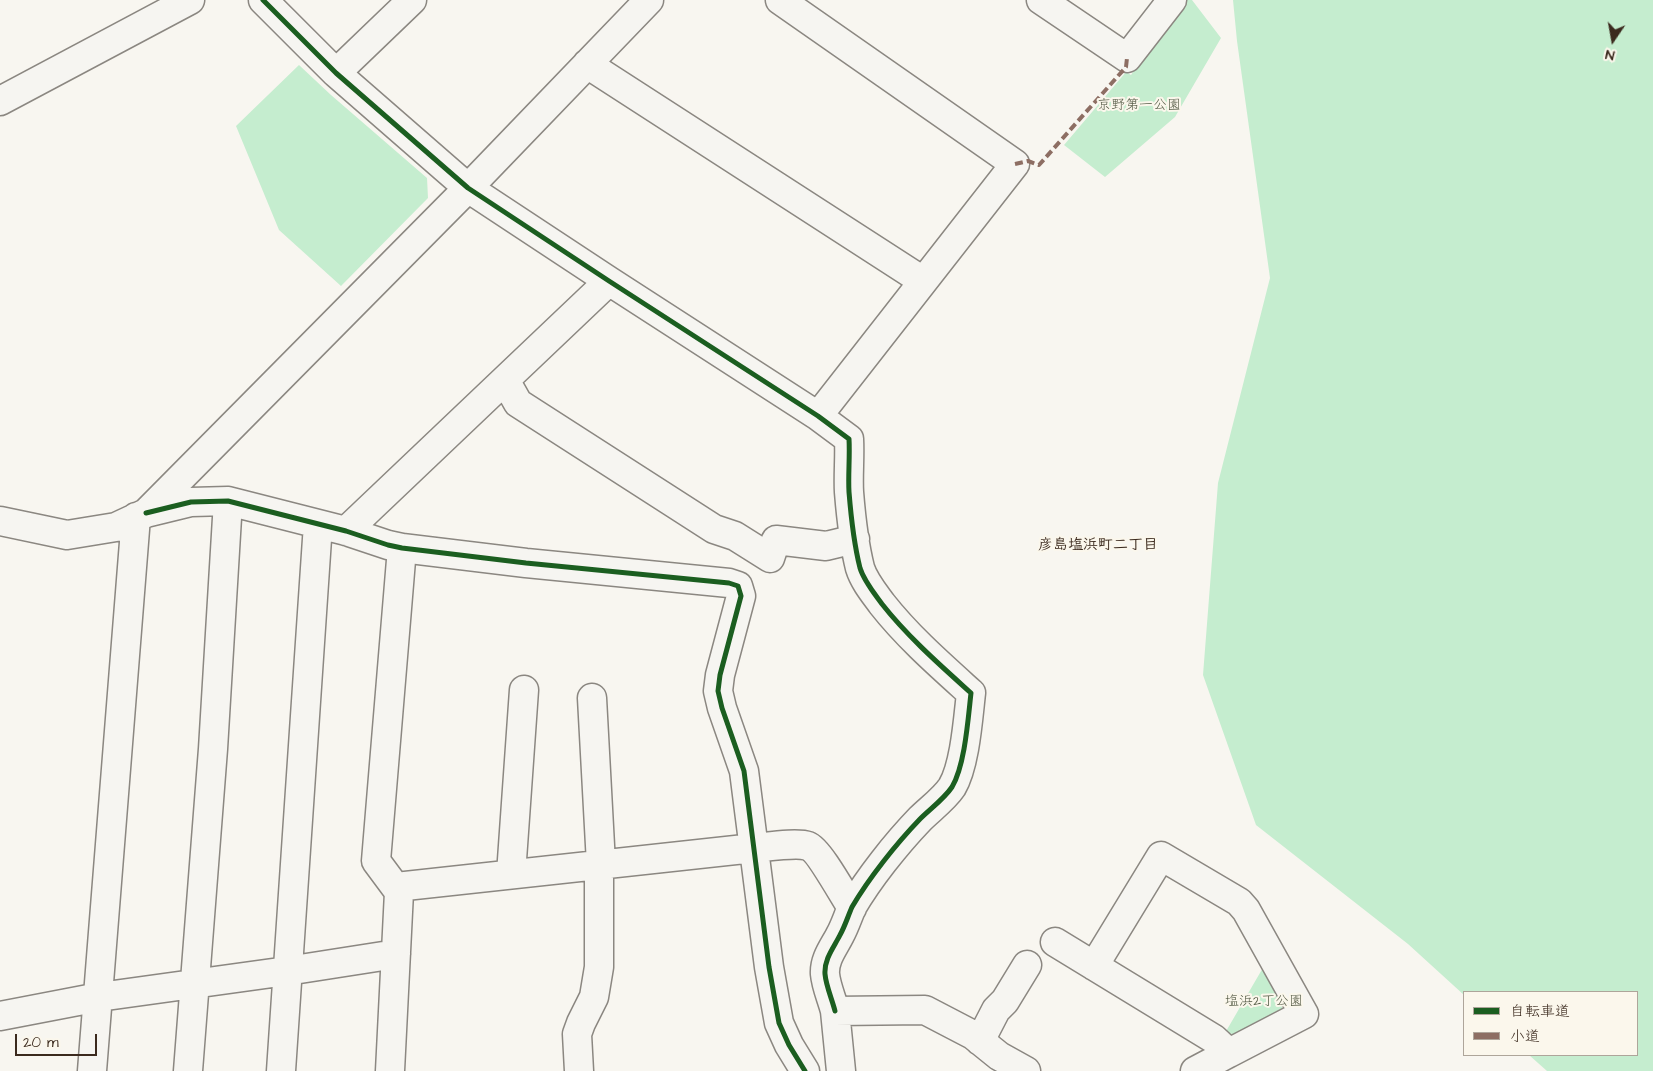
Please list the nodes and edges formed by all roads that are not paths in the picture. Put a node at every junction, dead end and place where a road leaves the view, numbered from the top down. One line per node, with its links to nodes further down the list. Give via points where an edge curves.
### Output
1 (190, 0): 10 (street)
2 (263, 0): 9 (street)
3 (649, 0): 8 (street)
4 (780, 0): 13 (street, via 1015,164)
5 (1041, 0): 6 (street, via 1127,58)
6 (1172, 0)
7 (410, 1): 9 (street)
8 (588, 64): 11 (street); 13 (street)
9 (336, 73): 11 (street)
10 (0, 101)
11 (468, 188): 12 (street); 17 (street)
12 (609, 281): 14 (street); 15 (street)
13 (922, 281): 15 (street)
14 (505, 380): 20 (street); 21 (street, via 518,404 714,529 735,536 770,558 776,540 826,546)
15 (818, 416): 21 (street, via 849,439 849,491)
16 (228, 501): 17 (street, via 191,502); 19 (street); 35 (street)
17 (141, 515): 18 (street, via 116,527 67,535); 36 (street)
18 (0, 520)
19 (318, 524): 20 (street); 34 (street)
20 (346, 531): 22 (street)
21 (855, 539): 29 (street, via 861,570 873,592 932,658 971,694 967,732 952,786 900,842)
22 (402, 548): 25 (street, via 729,582 738,586 741,596 718,691 744,771); 28 (street, via 376,861)
23 (524, 690): 27 (street)
24 (592, 698): 26 (street)
25 (754, 848): 26 (street); 29 (street, via 808,846 818,854); 46 (street, via 779,1023)
26 (600, 864): 27 (street); 45 (street, via 598,967 594,997 578,1034)
27 (511, 874): 28 (street)
28 (396, 887): 31 (street, via 399,892)
29 (852, 908): 37 (street, via 832,946 825,973)
30 (1055, 942): 33 (street)
31 (396, 954): 34 (street); 44 (street)
32 (1027, 965): 39 (street, via 996,1010)
33 (1094, 966): 40 (street, via 1214,1039); 40 (street, via 1161,856 1239,902 1304,1014)
34 (287, 971): 35 (street); 43 (street)
35 (195, 983): 36 (street); 42 (street)
36 (99, 998): 38 (street); 41 (street)
37 (835, 1011): 39 (street, via 924,1010); 47 (street)
38 (0, 1016)
39 (980, 1041): 48 (street)
40 (1229, 1053): 49 (street)
41 (92, 1071)
42 (188, 1071)
43 (281, 1071)
44 (390, 1071)
45 (579, 1071)
46 (805, 1071)
47 (841, 1071)
48 (1026, 1071)
49 (1195, 1071)

